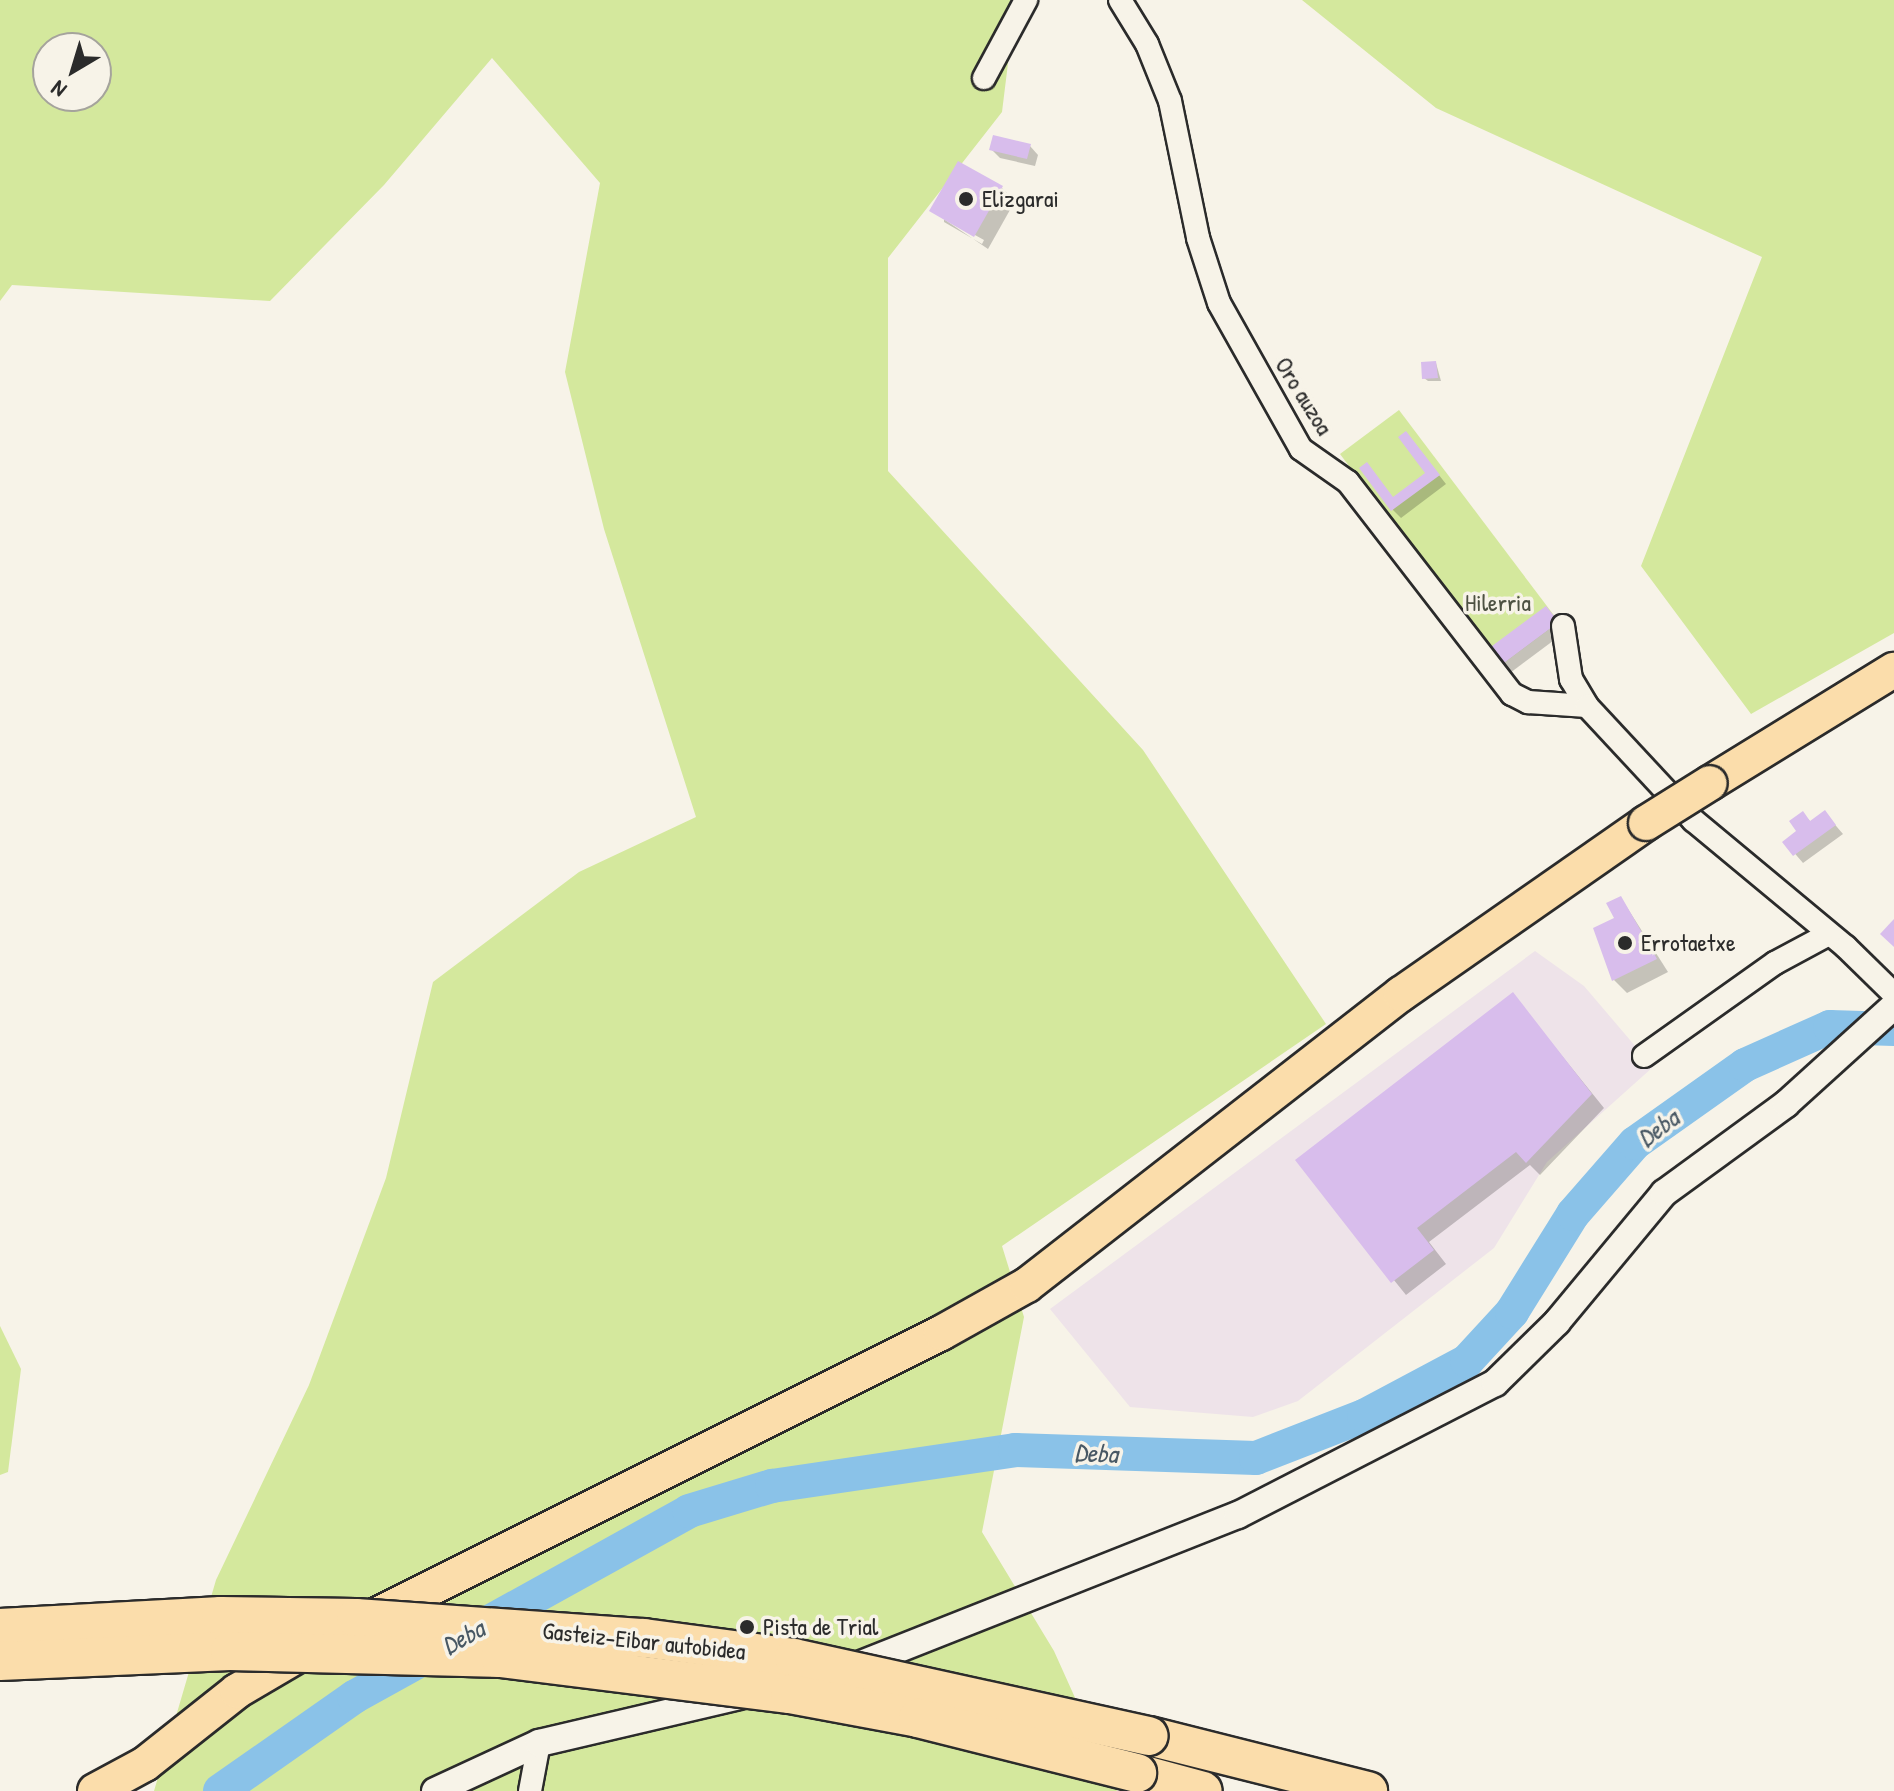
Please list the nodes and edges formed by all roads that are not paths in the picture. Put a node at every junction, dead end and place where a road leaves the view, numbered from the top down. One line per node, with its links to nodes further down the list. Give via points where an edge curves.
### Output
1 (1026, 0): 3 (street)
2 (1120, 0): 6 (street, Oro auzoa, via 1147,44 1170,101 1198,238 1219,303 1301,449 1348,482 1512,694 1528,702)
3 (984, 78)
4 (1563, 626): 6 (street, via 1571,679)
5 (1894, 670): 13 (main road, bridge, via 1646,823 1401,994 1027,1285 280,1663)
6 (1587, 706): 7 (street, via 1693,820)
7 (1829, 934): 8 (street); 9 (street, via 1782,958)
8 (1892, 1004): 12 (street, via 1786,1104 1664,1193 1520,1362 1434,1418 1238,1515 885,1658 805,1683)
9 (1644, 1056)
10 (0, 1628): 18 (highway, Gasteiz-Eibar autobidea, bridge, via 236,1616 356,1618 644,1638 794,1658 1149,1736)
11 (0, 1661): 17 (highway, Gasteiz-Eibar autobidea, bridge, via 354,1651 645,1672 918,1718)
12 (539, 1743): 15 (street); 16 (street)
13 (138, 1778): 14 (main road)
14 (95, 1791)
15 (435, 1791)
16 (530, 1791)
17 (1203, 1791)
18 (1368, 1791)

